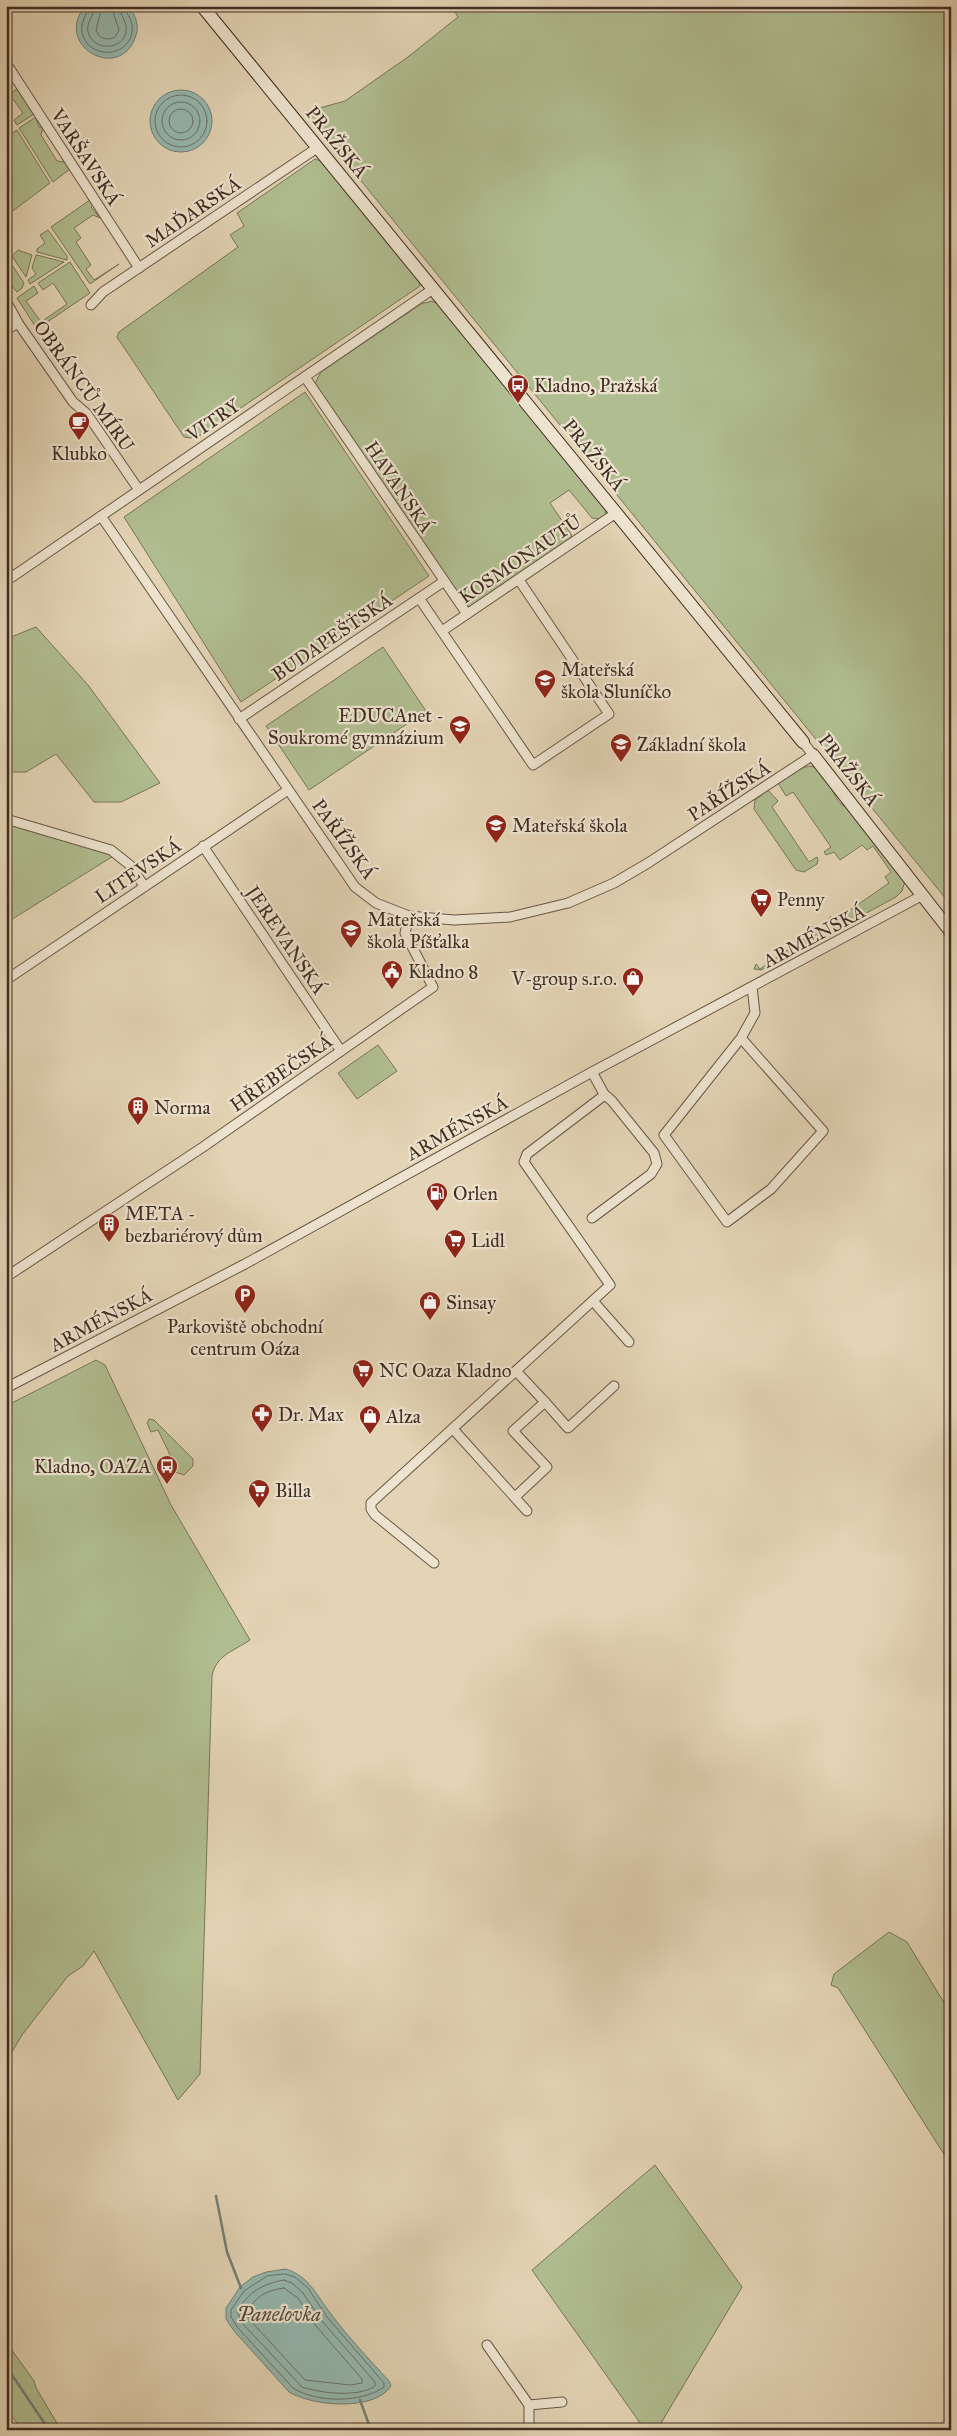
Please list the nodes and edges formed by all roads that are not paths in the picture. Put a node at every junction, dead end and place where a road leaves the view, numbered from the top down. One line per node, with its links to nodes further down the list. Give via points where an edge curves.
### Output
1 (202, 6): 3 (street, PRAŽSKÁ)
2 (6, 63): 4 (street, VARŠAVSKÁ)
3 (317, 148): 4 (street, MAĎARSKÁ); 5 (street, PRAŽSKÁ)
4 (139, 268): 7 (street, MAĎARSKÁ, via 103,292)
5 (433, 289): 10 (street, VITRY); 12 (street, PRAŽSKÁ)
6 (6, 301): 8 (street, OBRÁNCŮ MÍRU)
7 (90, 305)
8 (18, 323): 9 (street); 11 (street, OBRÁNCŮ MÍRU, via 73,402 87,414)
9 (6, 330)
10 (305, 377): 11 (street, VITRY); 16 (street, HAVANSKÁ)
11 (138, 490): 13 (street, VITRY)
12 (616, 513): 15 (street, KOSMONAUTŮ); 21 (street, PRAŽSKÁ)
13 (101, 516): 14 (street, VITRY, via 12,577); 20 (street, PAŘÍŽSKÁ)
14 (6, 569)
15 (519, 580): 18 (street, KOSMONAUTŮ); 19 (street, via 609,714 533,765)
16 (443, 582): 17 (street, BUDAPEŠŤSKÁ); 18 (street, HAVANSKÁ)
17 (419, 598): 19 (street); 20 (street, BUDAPEŠŤSKÁ)
18 (467, 614): 19 (street, KOSMONAUTŮ)
19 (442, 631)
20 (239, 719): 23 (street, PAŘÍŽSKÁ)
21 (803, 742): 22 (street, PRAŽSKÁ)
22 (813, 754): 27 (street, PRAŽSKÁ); 28 (street, PAŘÍŽSKÁ, via 648,863 614,883 568,903 510,917 454,920)
23 (288, 790): 25 (street, LITEVSKÁ); 28 (street, PAŘÍŽSKÁ, via 355,887 376,903)
24 (6, 819): 26 (street, via 111,850 131,866)
25 (203, 846): 26 (street, LITEVSKÁ); 33 (street, JEREVANSKÁ)
26 (144, 886): 30 (street, LITEVSKÁ)
27 (922, 895): 29 (street, PRAŽSKÁ); 31 (street, ARMÉNSKÁ)
28 (409, 916): 33 (street, HŘEBEČSKÁ, via 405,933 433,986)
29 (951, 932)
30 (6, 980)
31 (752, 987): 32 (street, via 755,1013); 34 (street, ARMÉNSKÁ)
32 (741, 1038): 32 (street, via 823,1131 771,1189 727,1222 664,1135)
33 (342, 1051): 37 (street, HŘEBEČSKÁ)
34 (592, 1072): 35 (street); 42 (street, ARMÉNSKÁ, via 254,1259)
35 (604, 1094): 36 (street, via 654,1153 657,1164 651,1174); 38 (street, via 528,1154 524,1162 610,1285)
36 (592, 1218)
37 (6, 1277)
38 (593, 1301): 39 (street); 40 (street)
39 (629, 1342)
40 (516, 1371): 43 (street); 44 (street)
41 (614, 1386): 43 (street, via 568,1428)
42 (6, 1388)
43 (545, 1402): 45 (street, via 514,1431 547,1467)
44 (453, 1429): 45 (street); 47 (street, via 371,1503 375,1515)
45 (515, 1497): 46 (street)
46 (528, 1512)
47 (434, 1563)
48 (487, 2345): 50 (street)
49 (562, 2402): 50 (street)
50 (529, 2405): 51 (street)
51 (529, 2430)

